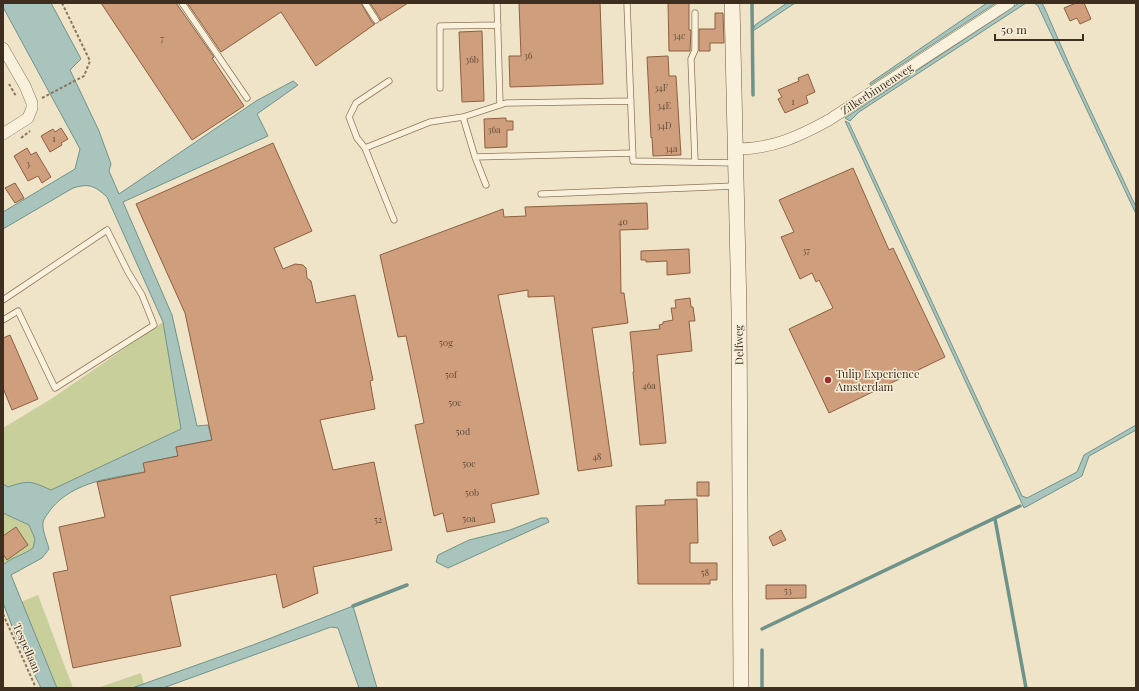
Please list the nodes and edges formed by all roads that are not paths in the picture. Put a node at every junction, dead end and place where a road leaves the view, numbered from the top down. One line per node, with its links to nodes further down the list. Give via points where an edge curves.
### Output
1 (182, 3): 13 (lane)
2 (365, 3): 8 (lane)
3 (497, 3): 9 (lane)
4 (627, 3): 14 (lane)
5 (732, 3): 20 (main road, Delfweg)
6 (1009, 3): 20 (street, Zilkerbinnenweg, via 829,120 800,136)
7 (695, 13): 22 (lane, via 695,50 691,60)
8 (376, 20)
9 (498, 25): 12 (lane, via 440,26); 15 (lane)
10 (3, 48): 17 (street, via 32,103 28,118)
11 (389, 82): 18 (lane, via 356,103 349,117 357,138)
12 (440, 88)
13 (247, 98)
14 (631, 101): 15 (lane); 19 (lane)
15 (500, 105): 16 (lane)
16 (463, 117): 18 (lane, via 430,122); 21 (lane)
17 (3, 134)
18 (365, 148): 26 (lane)
19 (633, 153): 21 (lane); 22 (lane, via 633,161)
20 (736, 156): 22 (lane); 24 (main road, Delfweg)
21 (475, 157): 23 (lane)
22 (695, 162)
23 (486, 185)
24 (736, 186): 25 (lane); 29 (main road, Delfweg)
25 (541, 194)
26 (394, 220)
27 (3, 300): 28 (lane, via 107,230 142,295 154,325 55,388 18,311)
28 (3, 320)
29 (741, 688)

